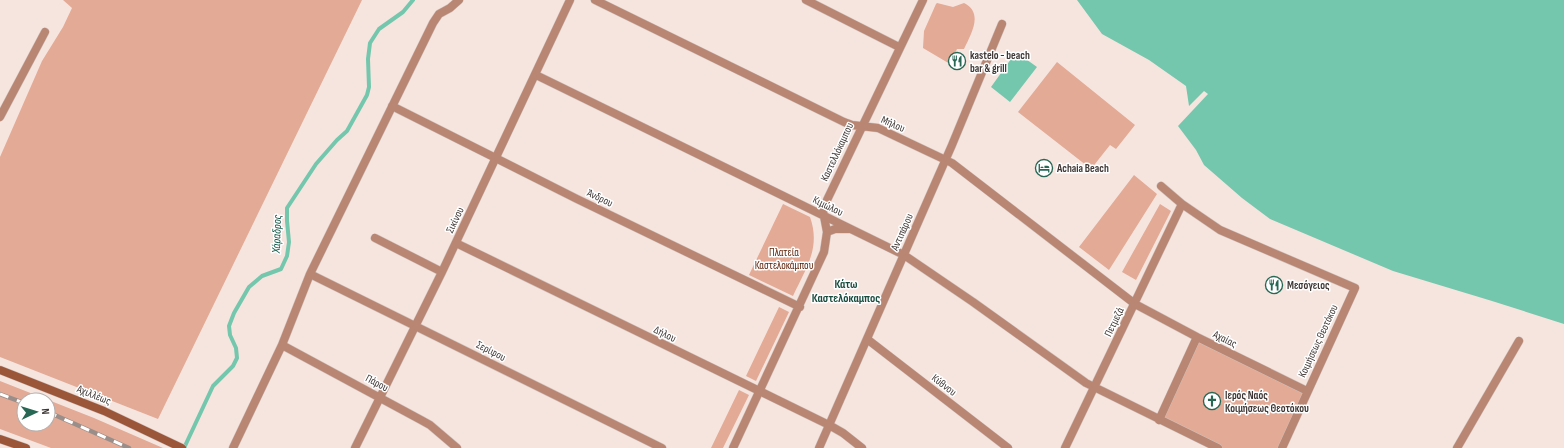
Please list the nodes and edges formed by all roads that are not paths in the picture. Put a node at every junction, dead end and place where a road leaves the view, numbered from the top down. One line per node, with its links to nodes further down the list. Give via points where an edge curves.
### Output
1 (459, 0): 10 (street, via 436,17)
2 (570, 0): 9 (street, Σικίνου)
3 (595, 0): 12 (street, Μήλου, via 844,122)
4 (806, 0): 8 (street)
5 (923, 0): 8 (street, Καστελλόκαμπου)
6 (1002, 24): 14 (street, Αντιπάρου)
7 (45, 32): 11 (street)
8 (899, 47): 12 (street, Καστελλόκαμπου)
9 (536, 75): 13 (street, Σικίνου); 17 (street, Κιμώλου)
10 (392, 106): 13 (street, Άνδρου); 24 (street)
11 (0, 117)
12 (862, 126): 14 (street, Μήλου, via 878,128); 17 (street, Καστελλόκαμπου, via 827,200)
13 (496, 159): 21 (street, Σικίνου); 26 (street, Άνδρου)
14 (945, 160): 22 (street, Αντιπάρου); 25 (street, Μήλου)
15 (1161, 186): 16 (street)
16 (1182, 204): 25 (street, Πετμεζά); 34 (street, Κοιμήσεως Θεοτόκου, via 1220,230 1355,288)
17 (823, 216): 18 (street, Κιμώλου); 19 (street, Καστελλόκαμπου)
18 (849, 228): 19 (street); 22 (street, Κιμώλου)
19 (827, 232): 26 (street, Καστελλόκαμπου, via 824,252)
20 (375, 238): 23 (street)
21 (456, 243): 23 (street, Σικίνου); 35 (street, Δήλου)
22 (904, 255): 29 (street, Αντιπάρου); 33 (street, Κιμώλου)
23 (442, 272): 27 (street, Σικίνου)
24 (310, 274): 27 (street, Σερίφου); 31 (street)
25 (1135, 304): 28 (street, Αχαίας); 33 (street, Πετμεζά)
26 (800, 307): 35 (street, Καστελλόκαμπου)
27 (416, 326): 36 (street, Σικίνου); 45 (street, Σερίφου)
28 (1197, 337): 34 (street, Αχαίας); 37 (street)
29 (867, 339): 38 (street, Αντιπάρου); 49 (street, Κύθνου)
30 (1519, 341): 53 (street)
31 (282, 345): 36 (street, Πάρου); 42 (street)
32 (0, 370): 40 (street, Αχιλλέως, via 104,411)
33 (1094, 388): 37 (street, Κιμώλου); 50 (street, Πετμεζά)
34 (1307, 391): 52 (street, Κοιμήσεως Θεοτόκου)
35 (760, 392): 38 (street, Δήλου); 46 (street, Καστελλόκαμπου)
36 (380, 397): 43 (street, Σικίνου); 44 (street, Πάρου, via 430,425)
37 (1159, 420): 51 (street, Κιμώλου)
38 (828, 425): 47 (street, Αντιπάρου); 48 (street, Δήλου)
39 (0, 439): 41 (street)
40 (180, 447)
41 (26, 448)
42 (233, 448)
43 (355, 448)
44 (457, 448)
45 (662, 448)
46 (733, 448)
47 (819, 448)
48 (862, 448)
49 (1008, 448)
50 (1064, 448)
51 (1218, 448)
52 (1282, 448)
53 (1457, 448)

